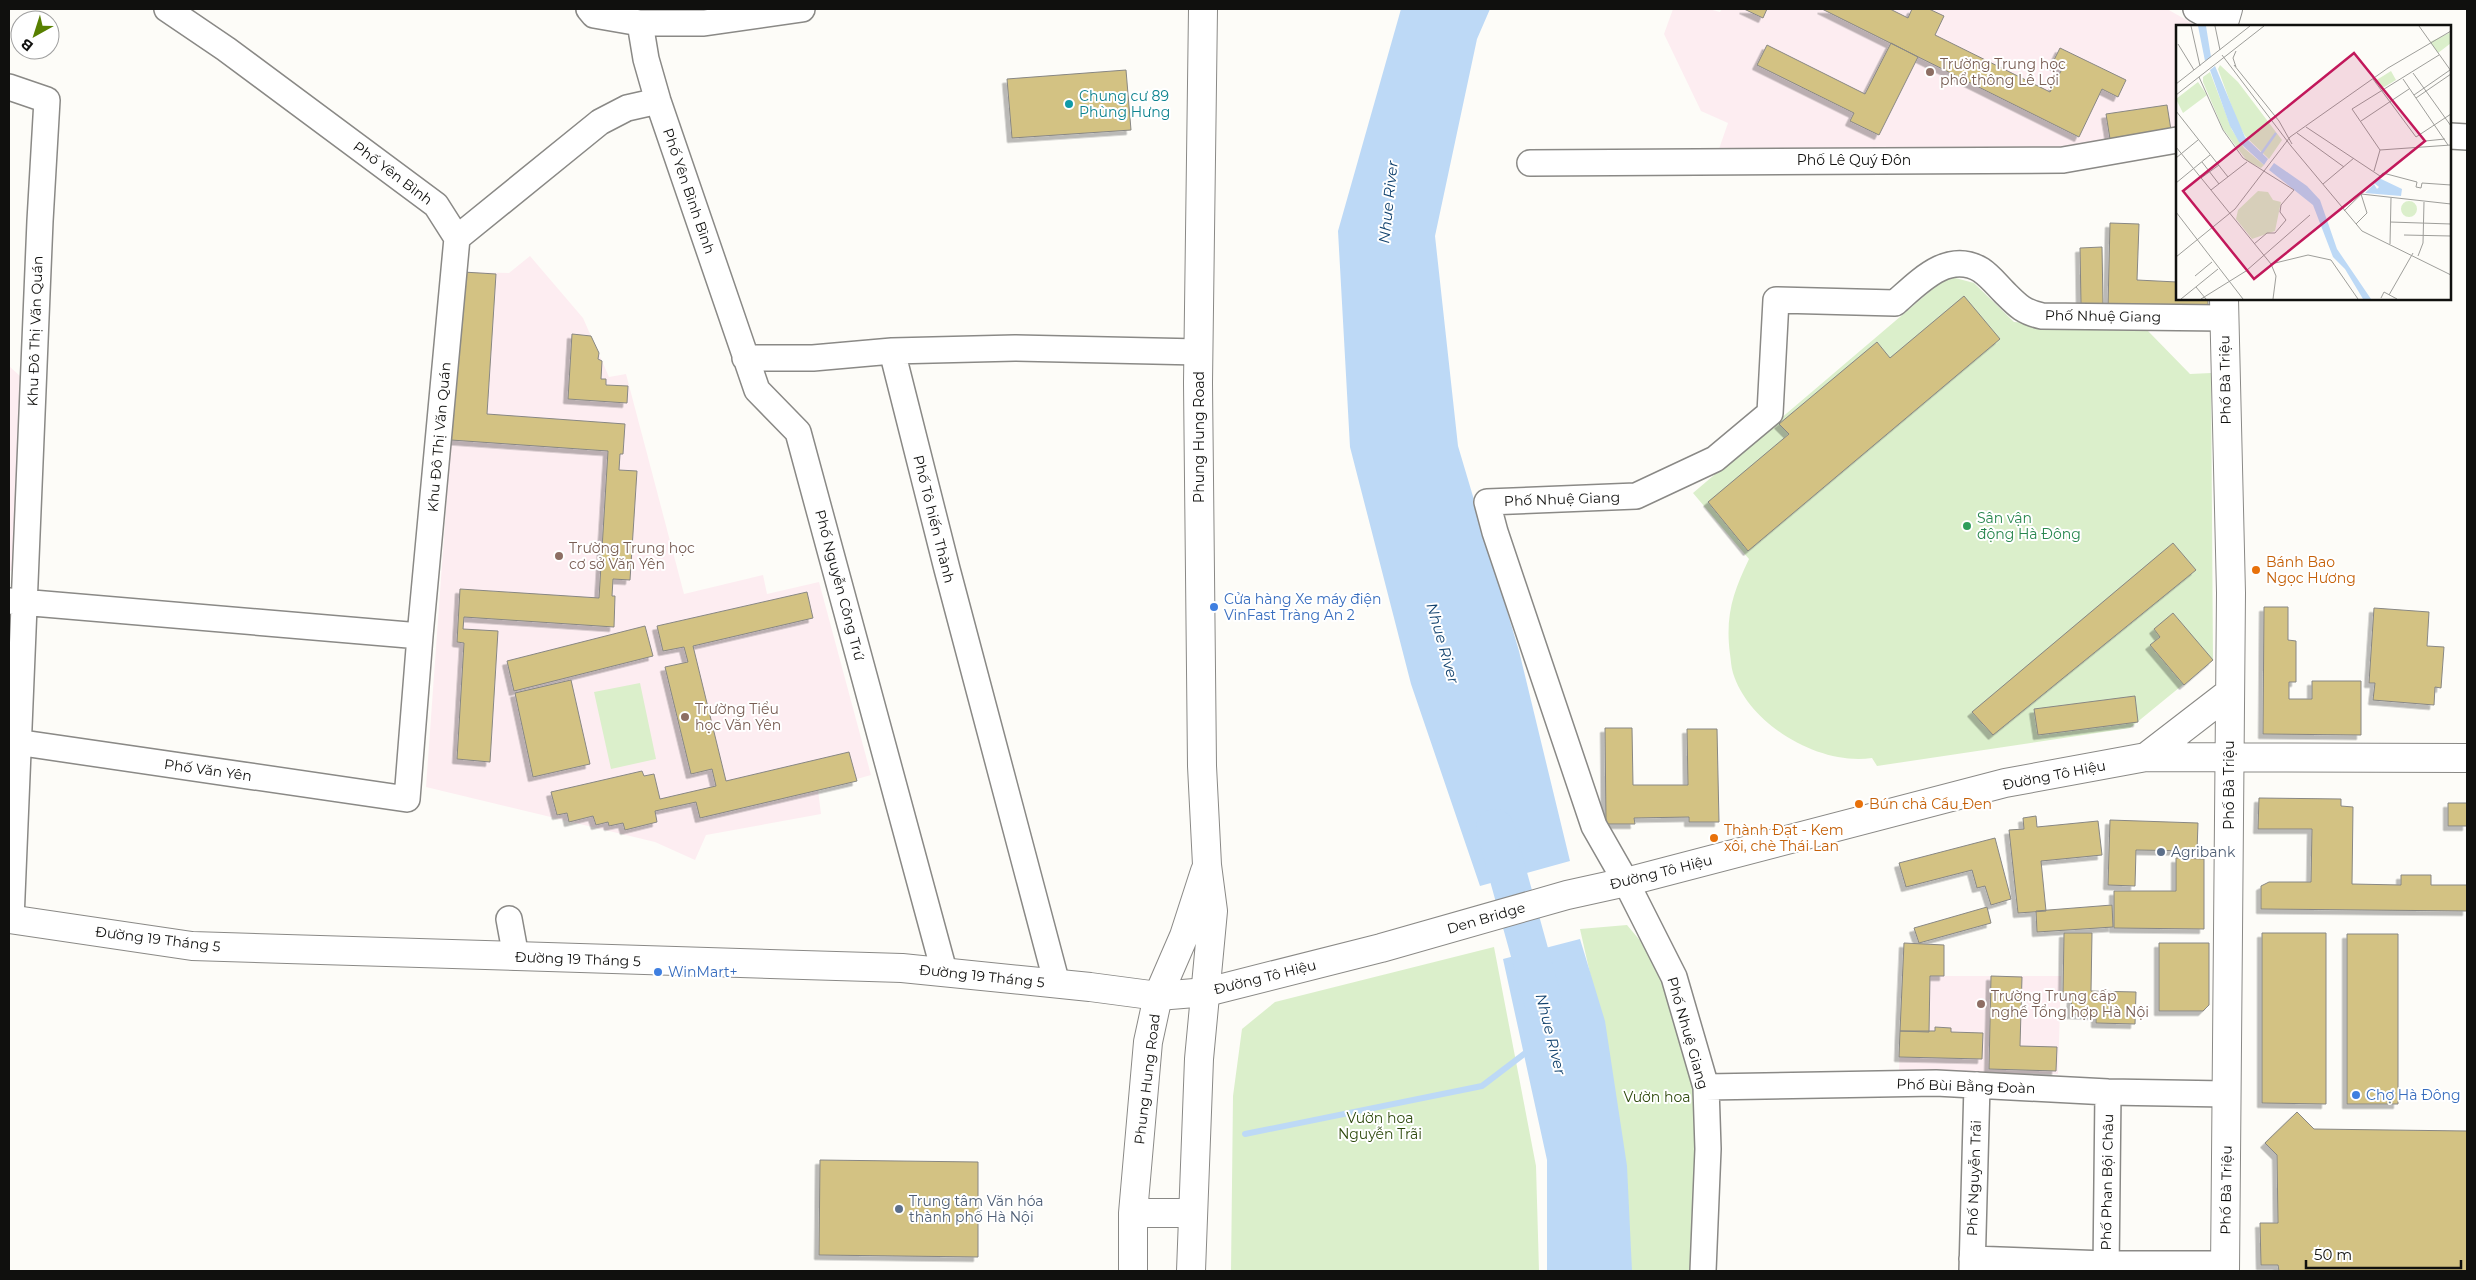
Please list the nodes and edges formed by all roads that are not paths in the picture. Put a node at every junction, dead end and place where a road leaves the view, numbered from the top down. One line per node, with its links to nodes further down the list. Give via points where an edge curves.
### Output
1 (167, 9): 14 (street, Phố Yên Bình, via 436,205)
2 (589, 9): 7 (street, via 594,15)
3 (802, 9): 7 (street, via 704,23)
4 (1202, 9): 17 (street, Phung Hung Road)
5 (2196, 9): 6 (street)
6 (2224, 20)
7 (640, 23): 9 (street, Phố Yên Bình Bình)
8 (9, 87): 19 (street, Khu Đô Thị Văn Quán, via 47,100)
9 (658, 101): 14 (street, via 627,108 600,122); 18 (street, Phố Yên Bình Bình)
10 (2451, 136): 11 (street)
11 (2467, 137)
12 (2176, 140): 13 (street, Phố Lê Quý Đôn, via 2062,160)
13 (1530, 163)
14 (457, 238): 20 (street, Khu Đô Thị Văn Quán)
15 (2224, 308): 21 (street, Phố Bà Triệu, via 2231,593); 28 (street, Phố Nhuệ Giang, via 2042,316 2026,312 1983,271 1966,262 1953,263 1928,274 1895,303 1776,300 1770,412 1715,459 1636,496 1488,502 1495,532 1594,826)
16 (892, 350): 17 (street, via 1015,348); 18 (street, via 813,358); 35 (street, Phố Tô hiến Thành)
17 (1199, 352): 27 (street, Phung Hung Road, via 1202,766)
18 (745, 358): 34 (street, Phố Nguyễn Công Trứ, via 757,390 798,432)
19 (16, 602): 20 (street); 22 (street, Khu Đô Thị Văn Quán)
20 (420, 636): 26 (street, Khu Đô Thị Văn Quán)
21 (2229, 693): 23 (street); 24 (street, Phố Bà Triệu)
22 (14, 742): 26 (street, Phố Văn Yên); 30 (street, Khu Đô Thị Văn Quán)
23 (2146, 757): 24 (street, Đường Tô Hiệu); 28 (street, Đường Tô Hiệu, via 2005,783)
24 (2230, 757): 25 (street, Đường Tô Hiệu); 41 (street, Phố Bà Triệu)
25 (2467, 758)
26 (407, 799)
27 (1207, 865): 36 (street, Phung Hung Road, via 1213,912); 37 (street, Phung Hung Road, via 1184,936)
28 (1626, 882): 29 (street, Đường Tô Hiệu); 39 (street, Phố Nhuệ Giang, via 1674,977)
29 (1592, 889): 32 (street, Den Bridge)
30 (10, 919): 33 (street, Đường 19 Tháng 5, via 192,946)
31 (508, 919): 33 (street)
32 (1381, 948): 36 (street, Đường Tô Hiệu)
33 (516, 957): 34 (street, Đường 19 Tháng 5)
34 (944, 971): 35 (street, Đường 19 Tháng 5)
35 (1057, 984): 37 (street, Đường 19 Tháng 5)
36 (1207, 992): 37 (street, Đường 19 Tháng 5); 43 (street, Phung Hung Road, via 1199,1059)
37 (1158, 996): 42 (street, Phung Hung Road, via 1148,1042)
38 (1977, 1085): 39 (street, Phố Bùi Bằng Đoàn); 40 (street, Phố Bùi Bằng Đoàn); 44 (street, Phố Nguyễn Trãi)
39 (1706, 1087): 49 (street, Phố Nhuệ Giang, via 1708,1149)
40 (2108, 1092): 41 (street, Phố Bùi Bằng Đoàn); 45 (street, Phố Phan Bội Châu)
41 (2226, 1094): 46 (street, Phố Bà Triệu)
42 (1133, 1213): 43 (street); 47 (street, Phung Hung Road)
43 (1193, 1213): 48 (street, Phung Hung Road)
44 (1972, 1265): 45 (street)
45 (2106, 1267): 46 (street)
46 (2225, 1268)
47 (1133, 1271)
48 (1191, 1271)
49 (1703, 1271)

